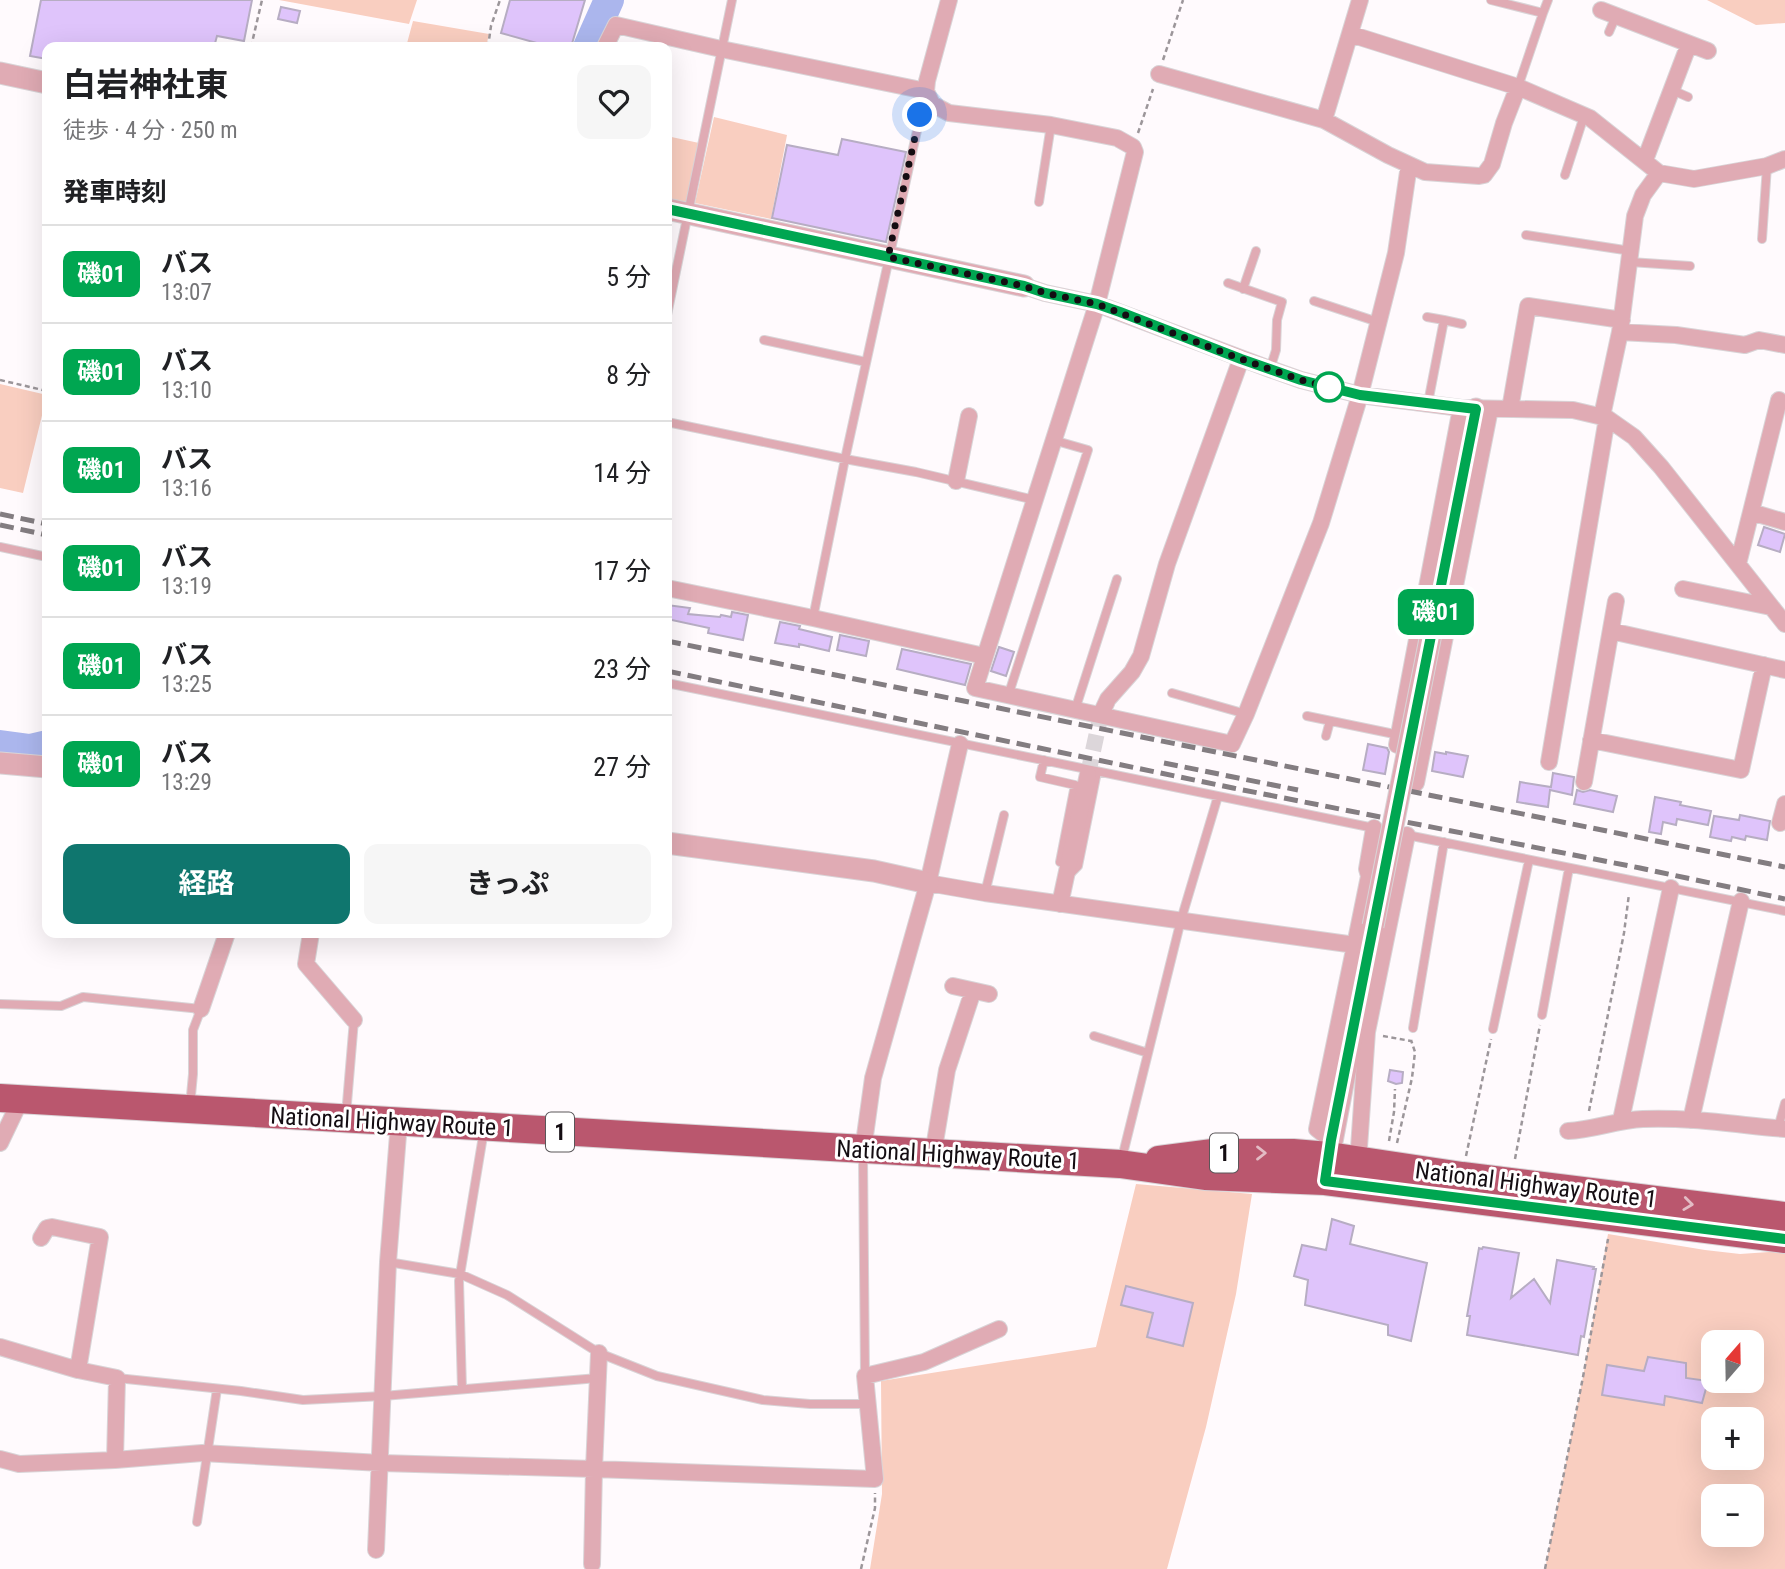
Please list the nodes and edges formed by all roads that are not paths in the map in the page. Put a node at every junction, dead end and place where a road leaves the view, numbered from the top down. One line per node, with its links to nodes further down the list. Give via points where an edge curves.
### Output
1 (732, 0): 11 (lane)
2 (949, 0): 18 (street)
3 (1360, 0): 8 (street)
4 (1491, 0): 6 (lane)
5 (1548, 0): 6 (lane)
6 (1543, 13): 16 (lane)
7 (1609, 19): 10 (street)
8 (1350, 34): 16 (street); 21 (street)
9 (608, 42): 11 (street, via 616,25)
10 (1689, 44): 12 (street); 17 (street)
11 (721, 49): 18 (street); 31 (lane)
12 (1708, 51)
13 (0, 73): 15 (street)
14 (1159, 74): 21 (street)
15 (42, 81)
16 (1518, 87): 20 (street); 25 (street, via 1484,175 1424,172)
17 (1672, 90): 19 (lane); 24 (street)
18 (926, 91): 22 (street, via 932,104 949,113); 35 (lane)
19 (1688, 97)
20 (1584, 116): 24 (street); 28 (lane)
21 (1324, 120): 25 (street)
22 (1051, 125): 29 (lane); 43 (street, via 1117,138 1135,152)
23 (1785, 159): 26 (street)
24 (1645, 160): 27 (street)
25 (1409, 165): 46 (street, via 1396,253)
26 (1767, 166): 27 (street, via 1694,178); 33 (lane)
27 (1659, 173): 36 (street, via 1635,216)
28 (1565, 174)
29 (1039, 202)
30 (672, 210): 31 (street)
31 (688, 214): 35 (street); 41 (lane)
32 (1526, 235): 36 (lane)
33 (1762, 239)
34 (1256, 251): 40 (lane)
35 (888, 257): 39 (street); 52 (lane)
36 (1631, 257): 37 (lane); 48 (street)
37 (1690, 266)
38 (1228, 283): 40 (lane)
39 (1024, 286): 43 (street)
40 (1243, 289): 53 (lane, via 1282,302)
41 (672, 291)
42 (1314, 301): 46 (lane)
43 (1097, 304): 51 (street); 62 (street)
44 (1427, 317): 45 (lane)
45 (1444, 320): 47 (lane); 56 (lane)
46 (1378, 322): 54 (street)
47 (1462, 324)
48 (1621, 326): 50 (street, via 1745,345 1759,340); 58 (street, via 1528,306); 60 (street)
49 (764, 340): 52 (lane)
50 (1785, 345)
51 (1241, 359): 53 (street); 86 (street, via 1167,564 1141,656)
52 (866, 362): 63 (lane)
53 (1270, 369): 54 (street)
54 (1360, 395): 56 (street); 87 (street, via 1321,523)
55 (1779, 400): 66 (street)
56 (1428, 403): 57 (street)
57 (1476, 409): 58 (street); 89 (street); 91 (street); 147 (street, bridge)
58 (1510, 409): 60 (street, via 1573,410)
59 (969, 416): 64 (street)
60 (1605, 417): 70 (street, via 1634,437); 98 (street)
61 (672, 423): 63 (lane)
62 (1053, 440): 65 (street); 84 (lane, via 1088,450)
63 (845, 459): 64 (lane); 76 (lane)
64 (956, 481): 65 (lane)
65 (1035, 500): 79 (street)
66 (1751, 512): 67 (street); 70 (street)
67 (1785, 522)
68 (0, 547): 69 (lane)
69 (42, 556)
70 (1738, 564): 75 (street)
71 (1117, 579): 85 (lane)
72 (672, 589): 76 (street)
73 (1683, 589): 75 (street)
74 (1616, 601): 78 (street)
75 (1771, 607): 77 (street)
76 (813, 618): 79 (street)
77 (1785, 624)
78 (1611, 631): 80 (street); 94 (street)
79 (984, 656): 84 (street, via 975,688)
80 (1764, 665): 81 (street); 94 (street, via 1741,770)
81 (1785, 670)
82 (672, 684): 95 (lane)
83 (1172, 693): 87 (lane)
84 (1008, 696): 85 (street)
85 (1075, 710): 87 (street, via 1232,744)
86 (1101, 714)
87 (1246, 715)
88 (1307, 716): 90 (lane)
89 (1403, 716): 91 (street); 93 (street)
90 (1329, 721): 92 (lane); 93 (lane)
91 (1427, 731): 102 (street)
92 (1326, 736)
93 (1398, 740)
94 (1591, 740): 101 (street)
95 (960, 744): 96 (lane); 115 (street)
96 (1044, 760): 100 (lane); 112 (lane, via 1040,777 1075,785)
97 (0, 762): 99 (street)
98 (1549, 762)
99 (42, 766)
100 (1093, 773): 103 (lane); 114 (street)
101 (1584, 782)
102 (1416, 783)
103 (1219, 796): 107 (lane); 121 (lane)
104 (1785, 803): 106 (street)
105 (1004, 815): 117 (lane)
106 (1780, 823)
107 (1374, 828): 108 (lane); 124 (street)
108 (1407, 835): 109 (lane); 148 (street, via 1367,1032)
109 (1444, 842): 111 (lane); 130 (lane)
110 (672, 844): 115 (street, via 874,871)
111 (1529, 860): 113 (lane); 131 (lane)
112 (1060, 862): 114 (street)
113 (1569, 868): 116 (lane); 128 (lane)
114 (1066, 878): 119 (street)
115 (928, 883): 117 (street); 145 (street, via 873,1079)
116 (1671, 888): 118 (lane); 138 (street)
117 (985, 893): 119 (street)
118 (1741, 901): 120 (lane); 139 (street)
119 (1060, 904): 121 (street)
120 (1785, 911)
121 (1181, 920): 124 (street); 133 (lane)
122 (225, 938): 127 (street)
123 (310, 938): 129 (street, via 306,964)
124 (1354, 945): 147 (street, via 1317,1129)
125 (953, 986): 146 (street, via 981,992 947,1070)
126 (0, 1004): 127 (lane, via 61,1006 83,997)
127 (201, 1009): 136 (lane, via 193,1030)
128 (1542, 1015)
129 (354, 1020): 137 (lane)
130 (1413, 1028)
131 (1493, 1029)
132 (1094, 1036): 133 (lane)
133 (1148, 1053): 149 (lane)
134 (10, 1099): 136 (highway, National Highway Route 1 / 1); 144 (street)
135 (1785, 1103): 142 (lane)
136 (189, 1109): 137 (highway, National Highway Route 1 / 1)
137 (346, 1119): 140 (highway, National Highway Route 1 / 1)
138 (1621, 1120): 139 (street); 143 (street)
139 (1691, 1120): 142 (street)
140 (399, 1122): 141 (highway, National Highway Route 1 / 1); 153 (street)
141 (484, 1127): 145 (highway, National Highway Route 1 / 1); 154 (lane)
142 (1782, 1129)
143 (1567, 1131)
144 (0, 1143)
145 (863, 1150): 146 (highway, National Highway Route 1 / 1); 159 (lane)
146 (933, 1154): 149 (highway, National Highway Route 1 / 1)
147 (1328, 1159): 148 (highway, National Highway Route 1 / 1); 149 (highway, National Highway Route 1 / 1, via 1293,1153 1213,1153); 152 (highway, National Highway Route 1 / 1)
148 (1358, 1162): 150 (highway, National Highway Route 1 / 1, one-way to 150)
149 (1120, 1164)
150 (1785, 1216)
151 (41, 1238): 158 (street, via 52,1227 100,1237)
152 (1785, 1239)
153 (388, 1262): 154 (lane); 164 (street)
154 (460, 1274): 157 (lane, via 508,1295); 163 (lane)
155 (999, 1329): 159 (street, via 924,1362)
156 (0, 1347): 158 (street)
157 (599, 1353): 161 (street); 165 (lane, via 657,1376 763,1400)
158 (78, 1370): 160 (street)
159 (865, 1376): 165 (street)
160 (117, 1378): 162 (lane); 168 (street)
161 (598, 1378): 163 (lane); 170 (street)
162 (216, 1389): 164 (lane, via 303,1400); 166 (lane)
163 (462, 1389): 164 (lane)
164 (383, 1396): 169 (street)
165 (867, 1405): 170 (street, via 875,1479)
166 (207, 1454): 168 (street); 169 (street); 171 (lane)
167 (0, 1459): 168 (street, via 19,1464)
168 (115, 1460)
169 (381, 1463): 170 (street); 172 (street)
170 (594, 1469): 173 (street)
171 (197, 1522)
172 (376, 1550)
173 (592, 1564)

